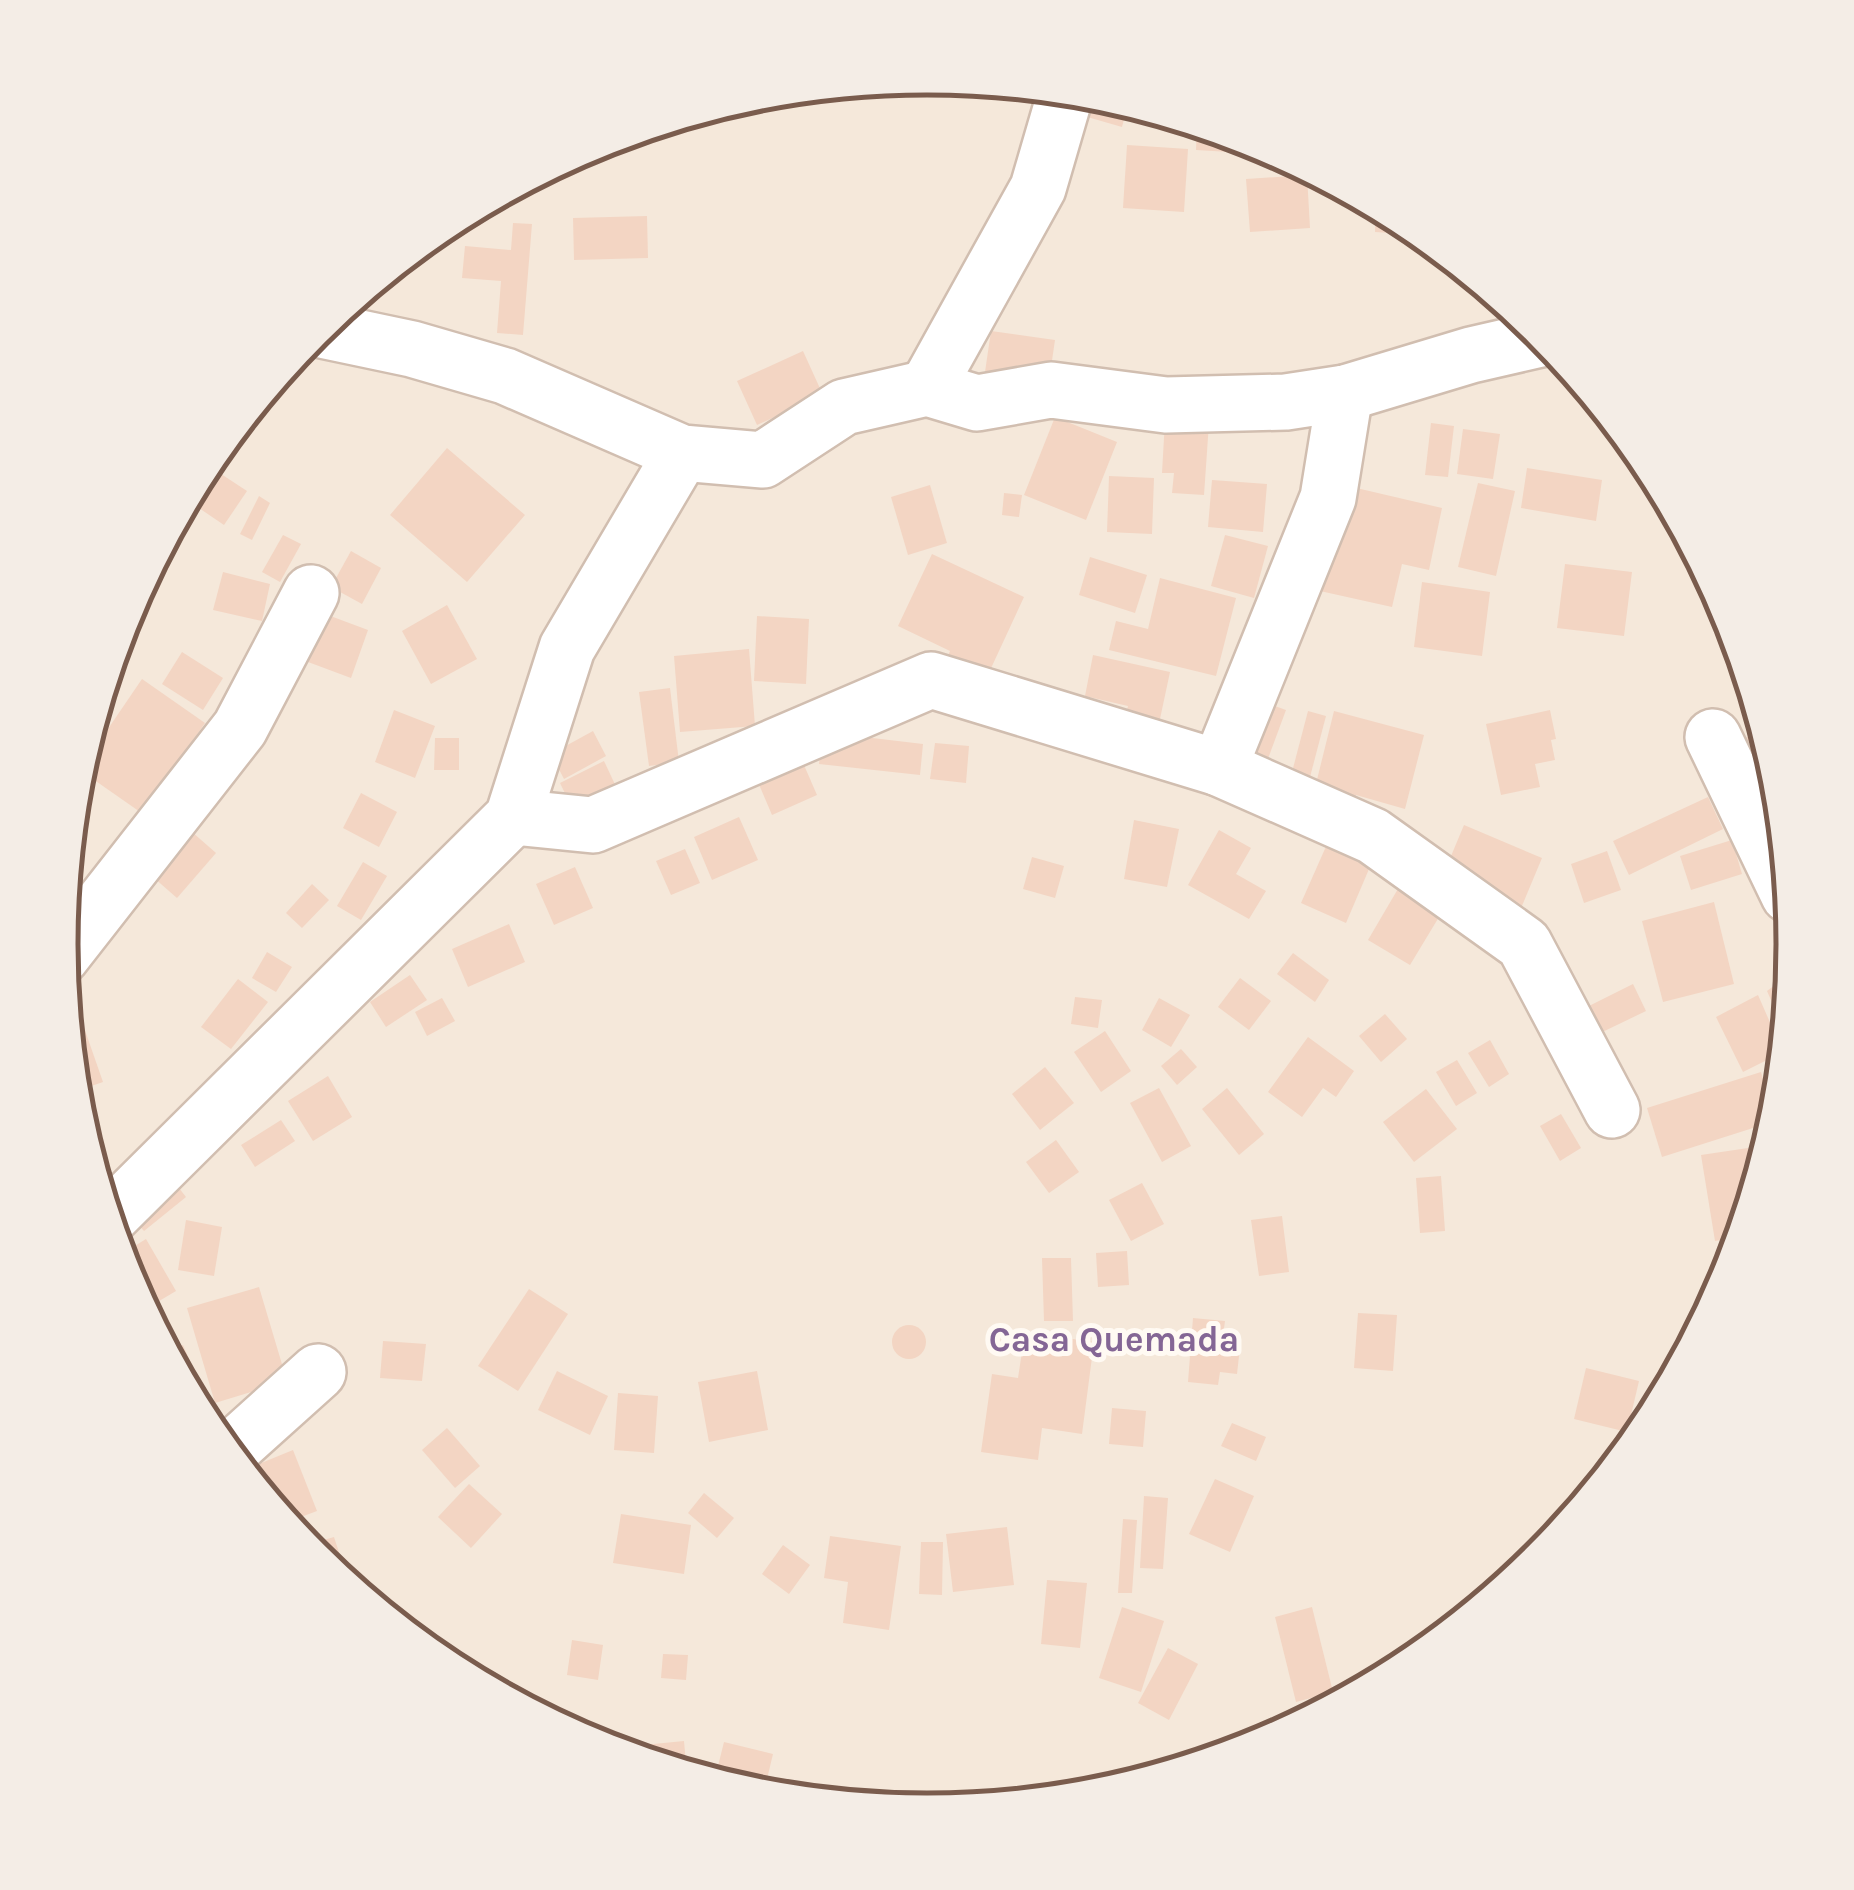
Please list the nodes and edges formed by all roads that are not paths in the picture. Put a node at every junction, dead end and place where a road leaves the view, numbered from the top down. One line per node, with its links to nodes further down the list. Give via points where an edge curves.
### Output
1 (1062, 107): 4 (street, via 1038,188)
2 (338, 333): 6 (street, via 505,376)
3 (1526, 342): 5 (street)
4 (927, 388): 5 (street, via 977,403 1051,390 1166,404 1286,402); 6 (street, via 844,407 763,460)
5 (1345, 393): 9 (street, via 1328,498)
6 (682, 453): 10 (street, via 567,648)
7 (311, 593): 12 (street, via 240,728)
8 (1713, 737): 11 (street)
9 (1218, 768): 10 (street, via 931,680 593,825); 13 (street, via 1374,836 1524,944)
10 (513, 817): 14 (street)
11 (1772, 859)
12 (78, 934)
13 (1612, 1110)
14 (120, 1207)
15 (318, 1372): 16 (street)
16 (240, 1443)

